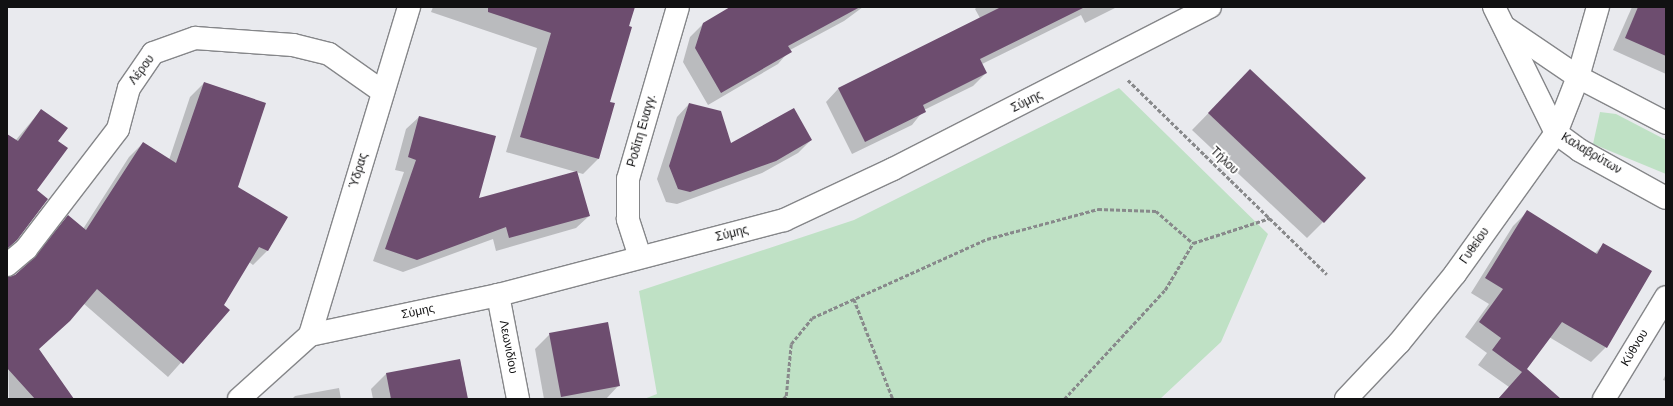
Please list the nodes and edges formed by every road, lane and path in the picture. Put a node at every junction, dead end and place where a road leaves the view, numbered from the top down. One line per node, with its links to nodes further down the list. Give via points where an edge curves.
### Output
1 (409, 7): 9 (street, Ύδρας)
2 (678, 7): 15 (street, Ροδίτη Ευαγγ., via 628,179 628,219)
3 (1210, 7): 7 (street, Σύμης)
4 (1494, 7): 6 (street, Καλαβρύτων)
5 (1598, 7): 8 (street, Γυθείου)
6 (1504, 27): 8 (street, Καλαβρύτων); 11 (street, Καλαβρύτων)
7 (1108, 61): 13 (path, Τήλου); 15 (street, Σύμης, via 893,169 784,220)
8 (1578, 77): 10 (street, Καλαβρύτων); 11 (street, Γυθείου)
9 (383, 92): 16 (street, Λέρου, via 329,54 293,45 195,38 153,53 129,88 118,129 26,249); 21 (street, Ύδρας)
10 (1666, 123)
11 (1556, 133): 12 (street, Καλαβρύτων, via 1579,150); 27 (street, Γυθείου, via 1455,274 1399,343)
12 (1666, 198)
13 (1270, 218): 14 (path); 17 (path, Τήλου)
14 (1193, 244): 20 (path, via 1156,211 1098,209 986,239); 26 (path, via 1165,290)
15 (640, 257): 18 (street, Σύμης)
16 (7, 266)
17 (1327, 274)
18 (498, 295): 21 (street, Σύμης); 23 (street, Λεωνιδίου)
19 (1666, 297): 28 (street, Κύθνου)
20 (854, 299): 24 (path, via 812,318 791,344 786,396); 25 (path)
21 (310, 335): 22 (street)
22 (239, 399)
23 (518, 399)
24 (783, 399)
25 (893, 399)
26 (1064, 399)
27 (1346, 399)
28 (1604, 399)

